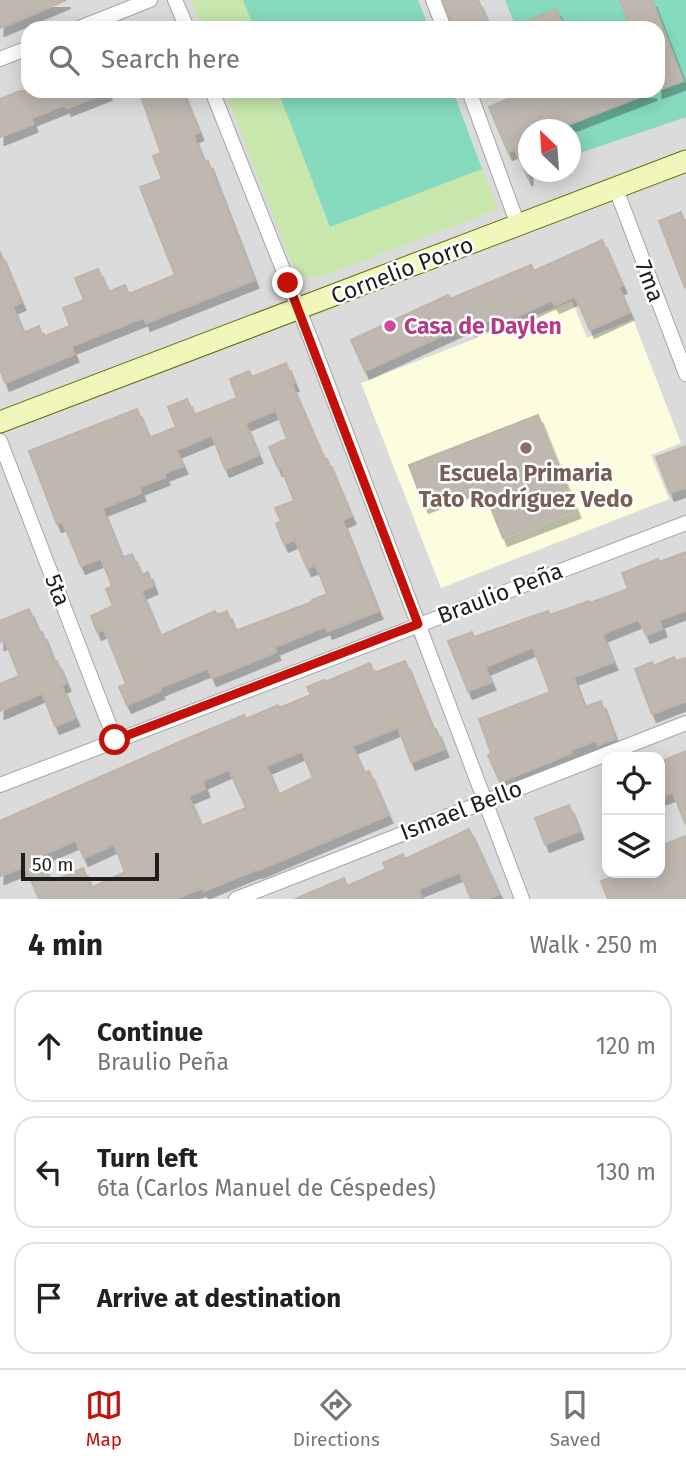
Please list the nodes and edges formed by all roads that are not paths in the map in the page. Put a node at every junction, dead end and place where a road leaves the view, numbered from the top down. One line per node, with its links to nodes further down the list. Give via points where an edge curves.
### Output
1 (150, 0): 4 (street)
2 (175, 0): 5 (street)
3 (433, 0): 6 (street)
4 (97, 21)
5 (184, 21)
6 (441, 21)
7 (21, 51): 8 (street)
8 (0, 60)
9 (215, 98): 14 (street)
10 (472, 98): 13 (street)
11 (686, 161): 12 (street, Cornelio Porro)
12 (615, 189): 13 (street, Cornelio Porro); 15 (street, 7ma)
13 (518, 225): 14 (street, Cornelio Porro)
14 (298, 310): 16 (street, Cornelio Porro); 19 (street)
15 (686, 374)
16 (0, 422)
17 (0, 441): 21 (street, 5ta)
18 (686, 523): 19 (street, Braulio Peña)
19 (418, 624): 21 (street, Braulio Peña); 23 (street)
20 (686, 723): 23 (street, Ismael Bello)
21 (115, 740): 22 (street, Braulio Peña)
22 (0, 785)
23 (484, 801): 24 (street, Ismael Bello); 25 (street)
24 (236, 899)
25 (522, 899)

